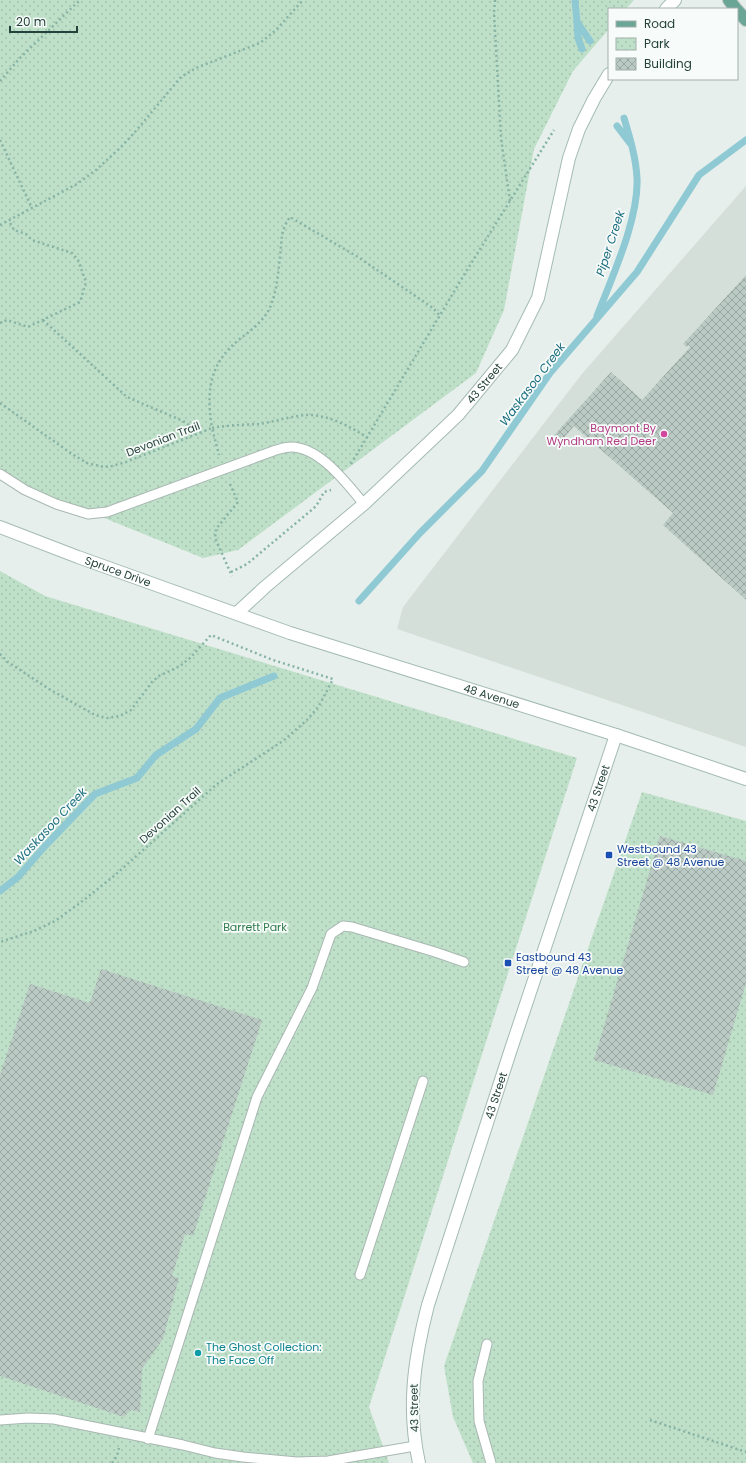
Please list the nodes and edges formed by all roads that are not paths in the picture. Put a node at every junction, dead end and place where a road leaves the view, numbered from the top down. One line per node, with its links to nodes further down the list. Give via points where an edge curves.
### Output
1 (675, 0): 3 (street)
2 (729, 0): 4 (main road)
3 (667, 8)
4 (736, 8)
5 (738, 10): 6 (main road)
6 (746, 20)
7 (608, 76): 9 (street, 43 Street, via 579,129 569,158 538,298 512,350 458,415)
8 (0, 474): 9 (lane, via 38,497 88,514 106,512 276,450 296,447 318,457 342,478)
9 (364, 504): 11 (street, 43 Street, via 265,586)
10 (0, 526): 11 (street, Spruce Drive, via 78,557)
11 (237, 613): 12 (street, 48 Avenue, via 290,633)
12 (616, 735): 13 (street, 48 Avenue); 20 (street, 43 Street, via 428,1305 414,1372)
13 (746, 779)
14 (464, 962): 19 (lane, via 352,927 343,926 332,934 312,988 257,1097)
15 (423, 1081): 16 (lane)
16 (360, 1275)
17 (487, 1344): 22 (lane, via 478,1381 478,1394 479,1422)
18 (0, 1420): 19 (lane, via 54,1419)
19 (148, 1439): 20 (lane, via 214,1453 297,1462 328,1461)
20 (415, 1446): 21 (street, 43 Street)
21 (419, 1463)
22 (491, 1463)

